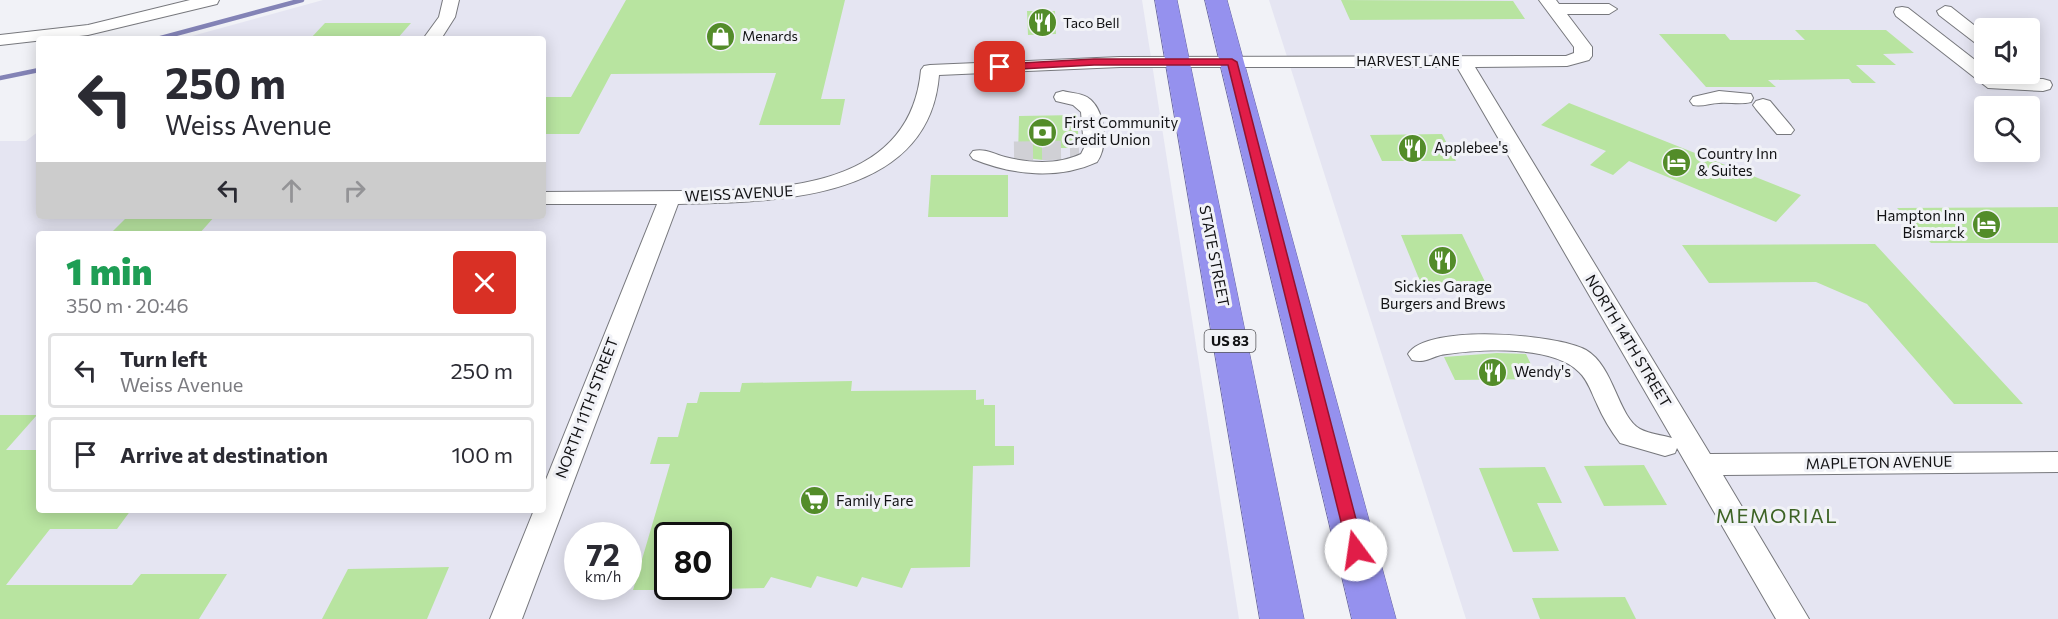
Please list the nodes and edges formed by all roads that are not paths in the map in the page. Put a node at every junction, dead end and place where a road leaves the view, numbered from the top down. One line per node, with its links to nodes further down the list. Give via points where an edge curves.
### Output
1 (211, 0): 11 (street, via 88,30)
2 (451, 0): 10 (street, via 447,17)
3 (1166, 0): 12 (highway, STATE STREET / US 83)
4 (1216, 0): 13 (highway)
5 (1550, 4): 6 (street); 14 (street, HARVEST LANE, via 1583,47 1583,56 1567,61)
6 (1609, 9)
7 (1945, 11): 9 (street)
8 (1902, 12): 15 (street, via 1995,84)
9 (1974, 33)
10 (434, 36)
11 (0, 40)
12 (1178, 62): 13 (street, WEISS AVENUE); 23 (street, WEISS AVENUE, via 930,70 924,109 911,130 894,149 860,171 832,183 784,194); 29 (highway, STATE STREET / US 83)
13 (1232, 62): 14 (street, HARVEST LANE); 30 (highway)
14 (1463, 62): 27 (street, NORTH 14TH STREET)
15 (2043, 84)
16 (1063, 97): 21 (street, via 1088,106 1083,148 1094,148 1090,158 1075,165 1015,165 972,153)
17 (1744, 98): 18 (street)
18 (1700, 101)
19 (1763, 105): 20 (street)
20 (1784, 130)
21 (1014, 153)
22 (546, 198): 23 (street, WEISS AVENUE)
23 (670, 198): 28 (street, NORTH 11TH STREET)
24 (1421, 354): 25 (street, via 1447,345 1541,345 1569,352 1589,366 1630,436)
25 (1665, 446)
26 (2058, 462): 27 (street, MAPLETON AVENUE)
27 (1701, 465): 31 (street, NORTH 14TH STREET)
28 (506, 619)
29 (1282, 619)
30 (1374, 619)
31 (1793, 619)

